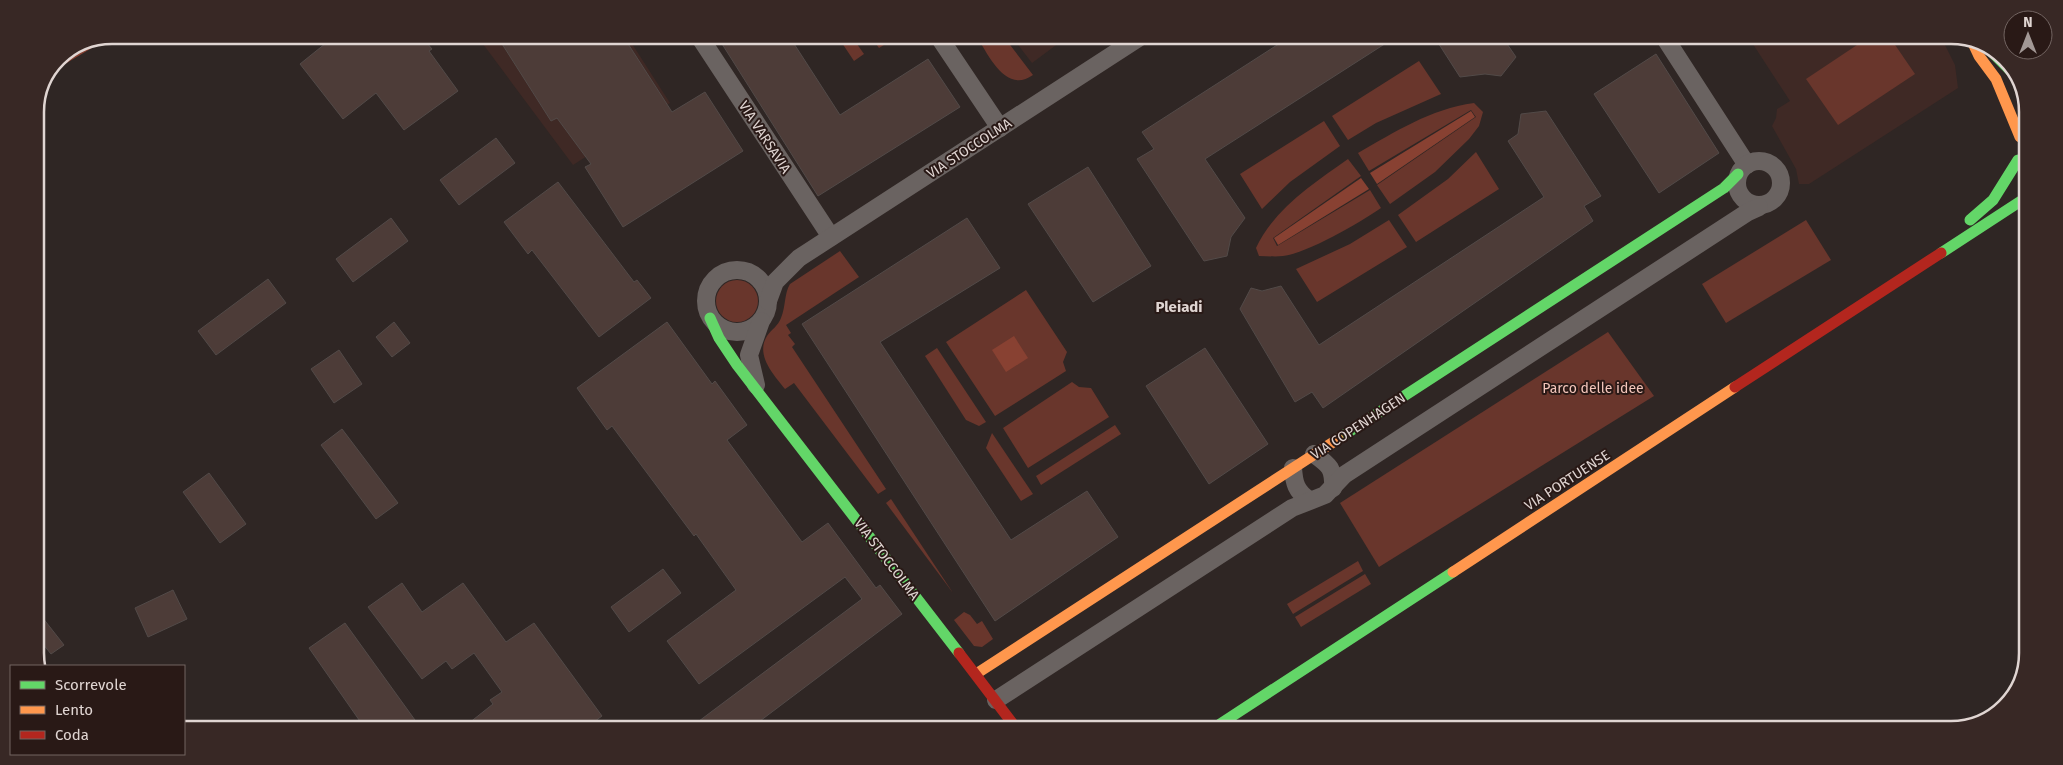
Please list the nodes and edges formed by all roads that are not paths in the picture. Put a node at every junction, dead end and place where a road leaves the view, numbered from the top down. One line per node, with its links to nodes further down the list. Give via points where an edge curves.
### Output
1 (704, 44): 14 (street, VIA VARSAVIA)
2 (944, 44): 6 (street)
3 (1129, 44): 6 (street, VIA STOCCOLMA)
4 (1669, 44): 11 (street)
5 (1975, 48): 7 (street, via 1996,79)
6 (1000, 128): 14 (street, VIA STOCCOLMA)
7 (2019, 135)
8 (2019, 141): 9 (street, VIA PORTUENSE)
9 (2019, 159)
10 (2019, 166): 15 (street, VIA PORTUENSE, via 1993,200)
11 (1742, 170): 13 (street, via 1737,186 1739,193 1743,199); 13 (street, via 1758,161 1774,166 1779,172 1778,196); 22 (street, VIA COPENHAGEN, via 1724,188)
12 (2019, 201): 15 (street, VIA PORTUENSE)
13 (1759, 207): 24 (street, via 1344,475)
14 (831, 237): 16 (street, VIA STOCCOLMA)
15 (1937, 256): 29 (street, VIA PORTUENSE)
16 (799, 258): 17 (street, VIA STOCCOLMA); 18 (street, VIA STOCCOLMA, via 776,282)
17 (750, 273): 18 (street, via 763,284); 19 (street, via 730,271 713,280 705,299)
18 (768, 301): 20 (street)
19 (710, 318): 20 (street, via 716,326 735,333 754,328); 21 (street, VIA STOCCOLMA, via 727,353)
20 (761, 321): 21 (street, VIA STOCCOLMA, via 749,355)
21 (758, 390): 26 (street, VIA STOCCOLMA)
22 (1314, 454): 23 (street, VIA COPENHAGEN); 24 (street, via 1328,464 1334,474)
23 (1293, 468): 25 (street, via 1299,493); 26 (street, VIA COPENHAGEN)
24 (1332, 488): 25 (street, via 1325,495)
25 (1309, 500): 27 (street)
26 (976, 674): 27 (street, VIA STOCCOLMA)
27 (996, 700): 28 (street, VIA STOCCOLMA)
28 (1011, 721)
29 (1225, 721)

